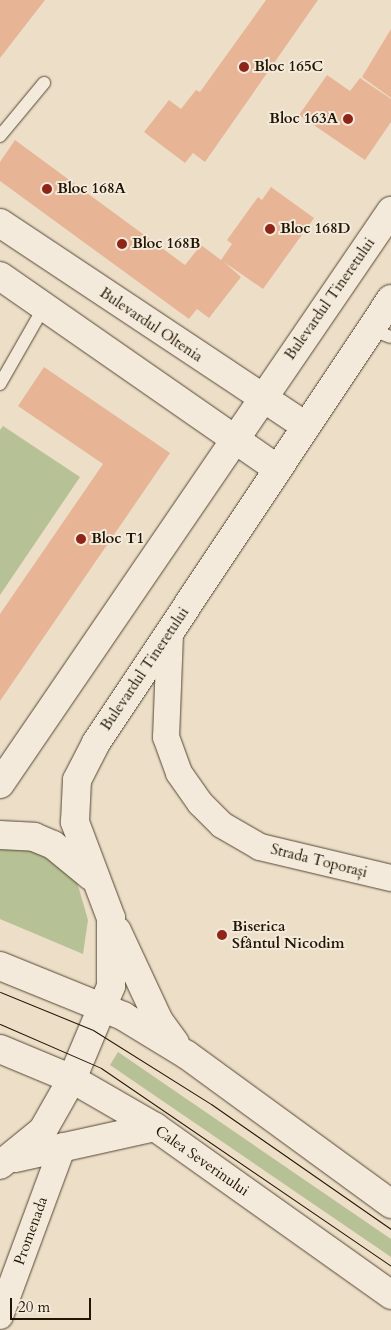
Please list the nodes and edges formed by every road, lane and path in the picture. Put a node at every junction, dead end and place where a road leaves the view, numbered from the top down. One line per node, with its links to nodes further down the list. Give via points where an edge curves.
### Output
1 (44, 82): 2 (lane)
2 (0, 136)
3 (391, 212): 10 (main road, Bulevardul Tineretului)
4 (0, 223): 10 (main road, Bulevardul Oltenia)
5 (0, 276): 7 (main road)
6 (391, 299): 8 (main road, Bulevardul Tineretului)
7 (44, 307): 9 (lane); 12 (main road)
8 (380, 333): 11 (main road, Bulevardul Tineretului)
9 (0, 384)
10 (261, 397): 11 (main road, Bulevardul Oltenia); 12 (main road, Bulevardul Tineretului)
11 (304, 425): 13 (main road, Bulevardul Tineretului)
12 (234, 438): 13 (main road); 15 (main road, Bulevardul Tineretului)
13 (276, 468): 14 (main road, Bulevardul Tineretului)
14 (170, 634): 17 (street, Strada Toporași, via 166,738 179,773 200,804 222,825 260,847); 18 (main road, Bulevardul Tineretului, via 96,743 77,780 75,822)
15 (0, 784)
16 (0, 835): 18 (main road, via 34,837 67,852)
17 (391, 878)
18 (98, 884): 19 (main road, Bulevardul Tineretului)
19 (111, 918): 21 (main road, Bulevardul Tineretului, via 113,968); 23 (main road, via 159,1021)
20 (0, 966): 21 (main road)
21 (102, 1008): 23 (main road, via 124,1016); 24 (main road, Bulevardul Tineretului)
22 (0, 1049): 24 (main road, Calea Severinului)
23 (187, 1055): 28 (main road)
24 (72, 1079): 25 (main road, Calea Severinului); 27 (main road, Bulevardul Tineretului, via 43,1130)
25 (155, 1127): 26 (main road); 29 (main road, Calea Severinului)
26 (63, 1146): 27 (main road); 30 (street, Promenada)
27 (3, 1162)
28 (391, 1204)
29 (391, 1295)
30 (0, 1316)

